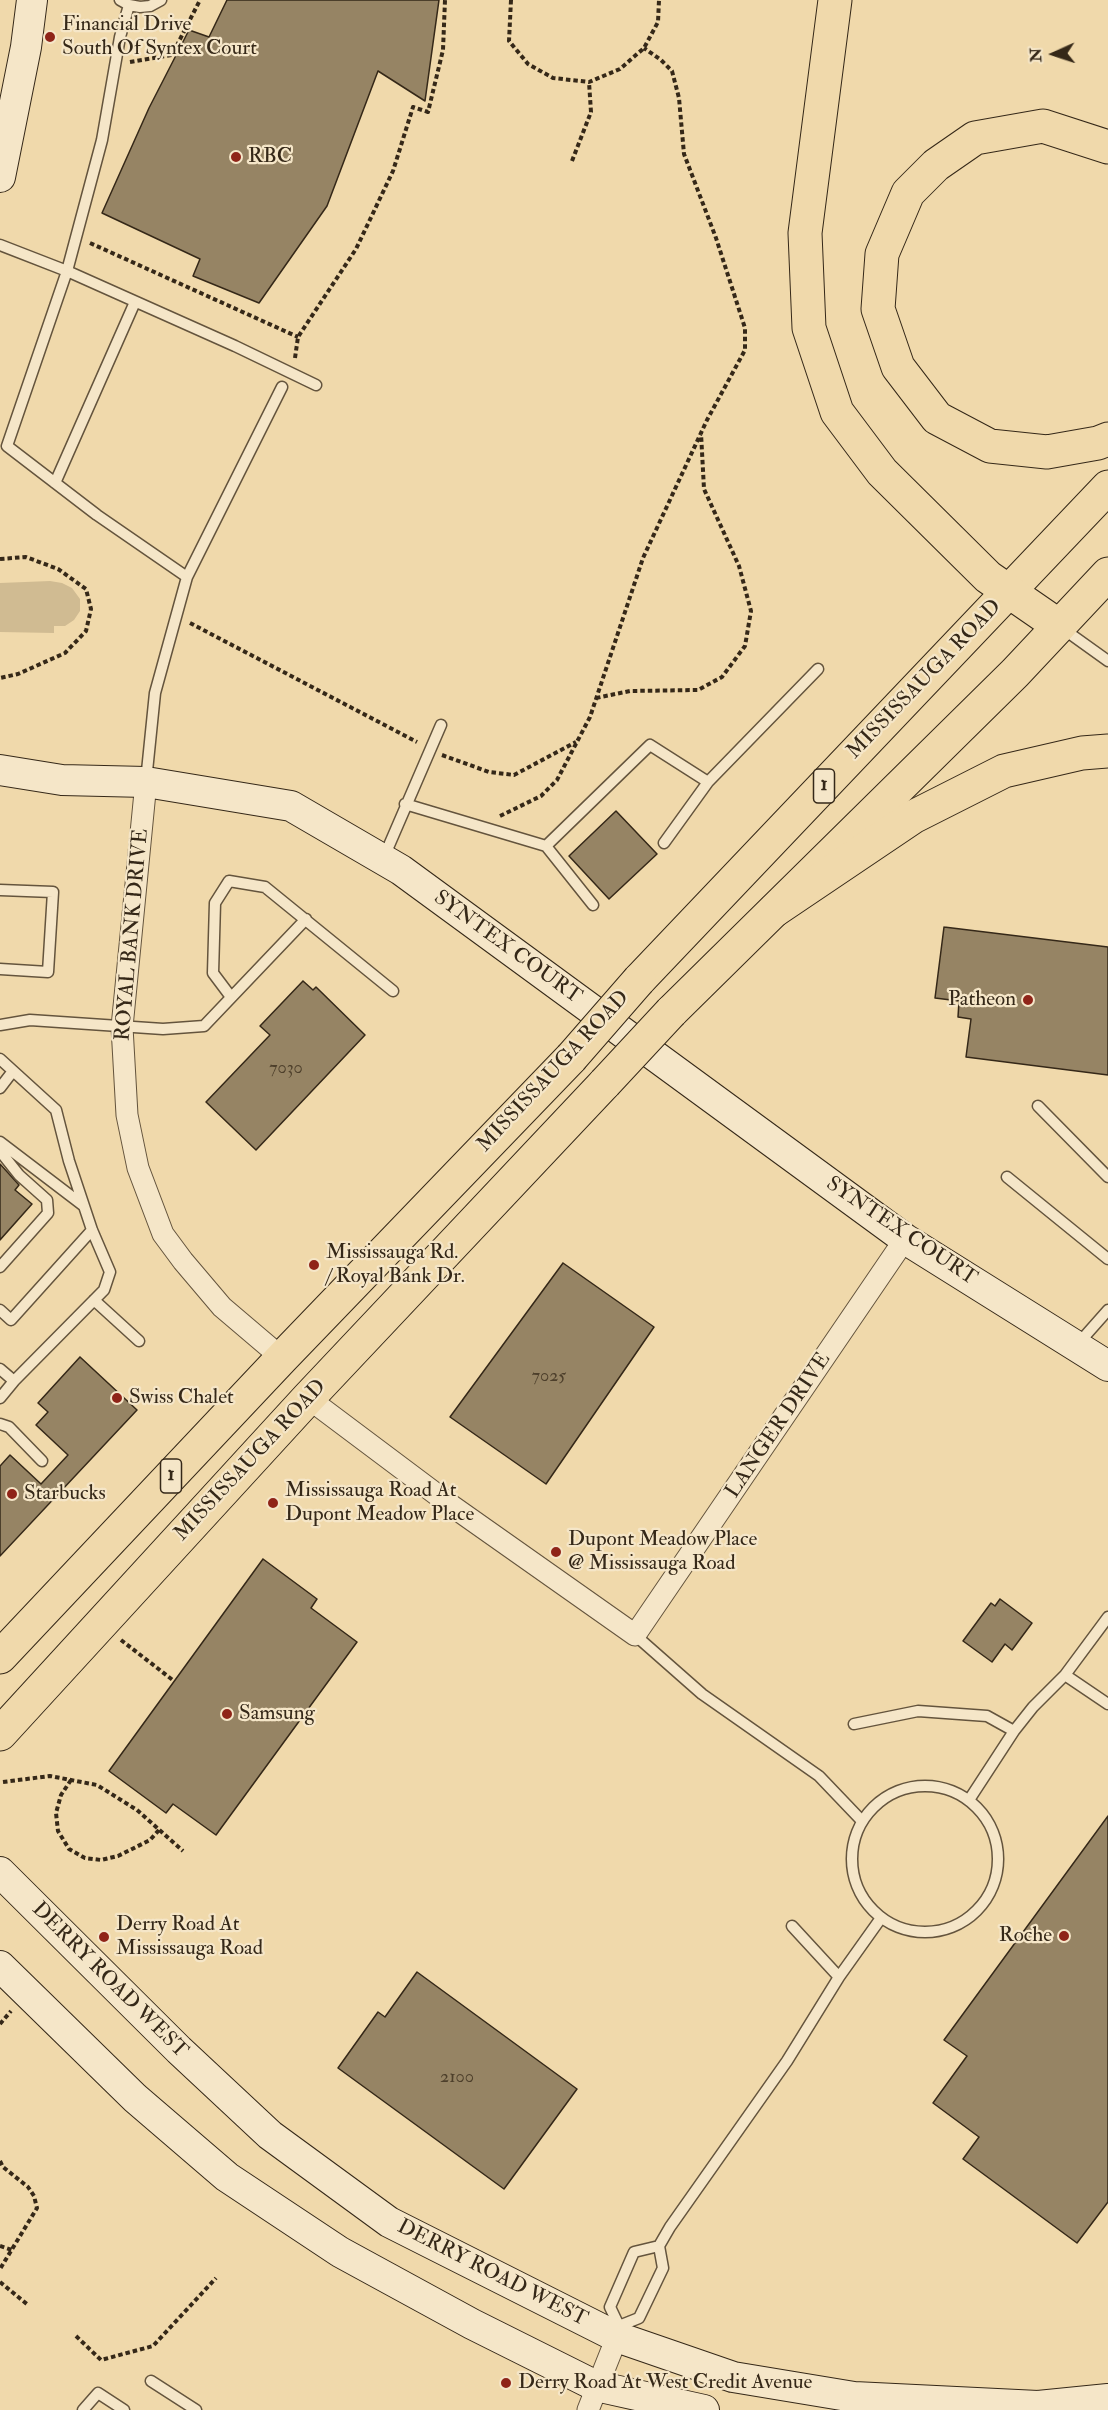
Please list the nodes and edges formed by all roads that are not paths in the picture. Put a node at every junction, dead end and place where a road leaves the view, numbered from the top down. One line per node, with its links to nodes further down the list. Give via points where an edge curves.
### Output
1 (32, 0): 6 (main road)
2 (160, 0): 4 (lane, via 140,7)
3 (835, 0): 17 (main road, via 805,233 809,328 837,412 882,472)
4 (124, 2): 8 (lane, via 102,140)
5 (1108, 147): 12 (main road, via 1044,126 975,138 936,165 908,193 882,254 878,309 898,366 937,418 990,446 1047,452)
6 (0, 177)
7 (0, 245): 8 (lane)
8 (67, 271): 9 (lane); 13 (lane, via 7,446)
9 (135, 302): 10 (lane); 13 (lane)
10 (316, 385)
11 (282, 387): 16 (lane)
12 (1108, 439)
13 (55, 483): 16 (lane)
14 (1108, 486): 17 (main road, MISSISSAUGA ROAD / 1)
15 (1108, 574): 18 (main road, MISSISSAUGA ROAD / 1)
16 (187, 577): 24 (lane, via 155,693)
17 (1008, 592): 18 (main road); 57 (main road, MISSISSAUGA ROAD / 1, bridge)
18 (1059, 626): 19 (lane); 32 (main road, MISSISSAUGA ROAD / 1)
19 (1108, 661)
20 (818, 669): 25 (lane)
21 (441, 725): 26 (lane)
22 (1108, 751): 32 (main road, via 1004,771 913,818)
23 (0, 770): 24 (main road, SYNTEX COURT, via 62,780)
24 (146, 782): 29 (main road, SYNTEX COURT, via 291,806); 38 (street, ROYAL BANK DRIVE)
25 (708, 782): 27 (lane); 28 (lane, via 650,745)
26 (405, 804): 28 (lane); 29 (lane)
27 (664, 843)
28 (546, 846): 31 (lane)
29 (383, 860): 49 (main road, SYNTEX COURT)
30 (0, 890): 34 (lane, via 53,892 48,972)
31 (593, 905)
32 (775, 910): 62 (main road, MISSISSAUGA ROAD / 1, bridge, via 671,1012)
33 (306, 919): 35 (lane); 36 (lane); 36 (lane, via 265,887 229,881 215,903 213,974)
34 (0, 969)
35 (393, 991)
36 (231, 998): 38 (lane, via 204,1026)
37 (0, 1025): 38 (lane, via 30,1020)
38 (122, 1027): 57 (street, ROYAL BANK DRIVE, via 127,1115 138,1168 163,1234 222,1307)
39 (0, 1059): 40 (lane)
40 (13, 1071): 41 (lane); 47 (lane, via 56,1110)
41 (0, 1088)
42 (1038, 1106): 46 (lane)
43 (0, 1142): 47 (lane)
44 (0, 1151): 51 (lane, via 47,1200 48,1213)
45 (1007, 1177): 50 (lane)
46 (1108, 1177)
47 (84, 1206): 48 (lane)
48 (92, 1230): 52 (lane, via 110,1272 104,1290); 53 (lane, via 11,1320)
49 (905, 1239): 56 (main road, SYNTEX COURT); 66 (street, LANGER DRIVE)
50 (1108, 1259)
51 (0, 1267)
52 (94, 1300): 55 (lane); 60 (lane)
53 (0, 1310)
54 (1108, 1310): 56 (lane)
55 (139, 1341)
56 (1077, 1345): 58 (main road, SYNTEX COURT)
57 (282, 1358): 67 (main road, MISSISSAUGA ROAD / 1)
58 (1108, 1366)
59 (0, 1369): 60 (lane)
60 (14, 1382): 61 (lane)
61 (0, 1398)
62 (308, 1398): 66 (street); 69 (main road, MISSISSAUGA ROAD / 1)
63 (0, 1424): 64 (lane, via 9,1427)
64 (42, 1461)
65 (1108, 1617): 68 (lane)
66 (635, 1635): 76 (lane, via 702,1694 819,1776)
67 (0, 1658)
68 (1065, 1675): 70 (lane); 72 (lane)
69 (37, 1695): 73 (main road, MISSISSAUGA ROAD / 1); 74 (main road)
70 (1108, 1704)
71 (854, 1724): 72 (lane, via 918,1711 987,1716)
72 (1014, 1731): 75 (lane)
73 (0, 1734)
74 (2, 1768)
75 (969, 1800): 76 (lane, via 951,1790 910,1787 883,1799); 78 (lane, via 994,1837 998,1860 994,1882 983,1903 967,1919 946,1929 924,1932 901,1928)
76 (862, 1821): 78 (lane, via 852,1855 853,1873 868,1905)
77 (2, 1871): 83 (main road, DERRY ROAD WEST, via 179,2050 270,2135 389,2222)
78 (881, 1918): 81 (lane)
79 (792, 1926): 81 (lane)
80 (0, 1966): 85 (main road, via 135,2098 238,2186 340,2252 472,2324)
81 (839, 1977): 82 (lane, via 787,2061)
82 (659, 2246): 83 (lane, via 663,2268 639,2318); 83 (lane, via 634,2252 610,2307)
83 (618, 2331): 85 (street); 86 (main road, DERRY ROAD WEST, via 733,2377 854,2397 1038,2406)
84 (151, 2381): 89 (lane)
85 (592, 2398): 90 (main road)
86 (1108, 2399)
87 (83, 2410): 88 (lane, via 98,2392)
88 (124, 2410)
89 (196, 2410)
90 (704, 2410)

